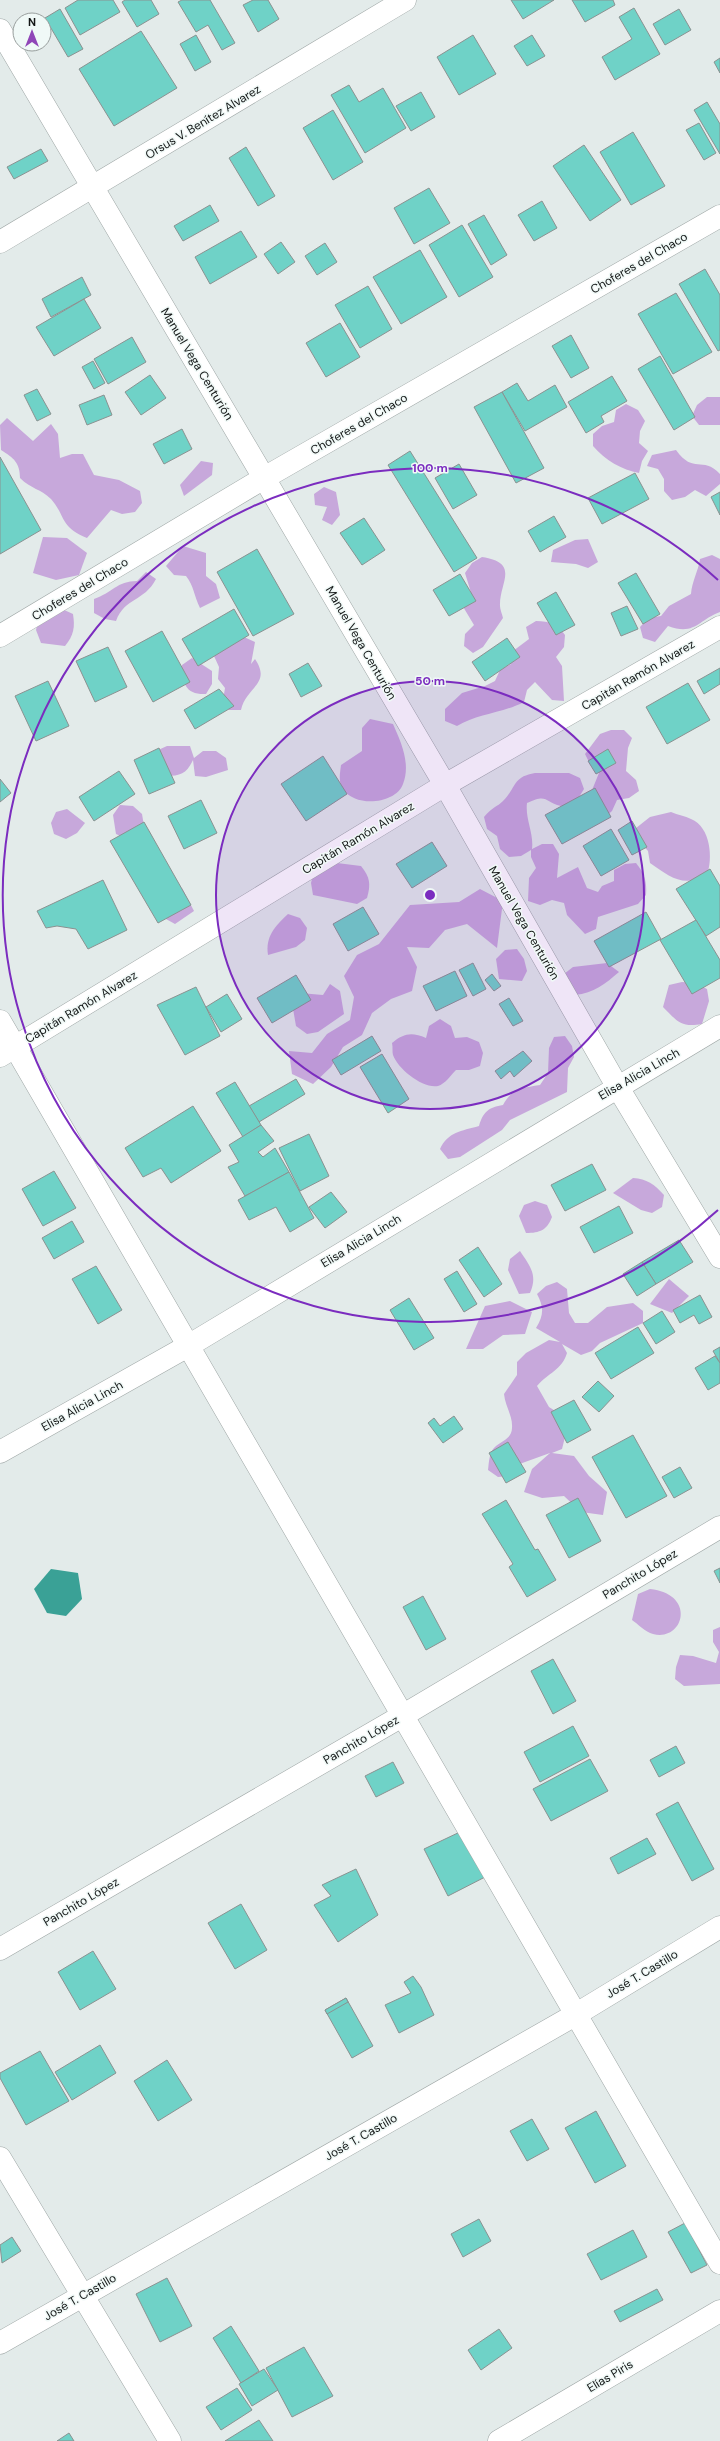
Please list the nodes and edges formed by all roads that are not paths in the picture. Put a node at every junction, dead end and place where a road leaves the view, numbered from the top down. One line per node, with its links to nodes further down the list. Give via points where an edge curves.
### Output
1 (405, 0): 3 (street, Orsus V. Benítez Alvarez)
2 (0, 30): 3 (street, Manuel Vega Centurión)
3 (93, 188): 5 (street, Orsus V. Benítez Alvarez); 6 (street, Manuel Vega Centurión)
4 (720, 216): 6 (street, Choferes del Chaco)
5 (0, 242)
6 (264, 478): 8 (street, Choferes del Chaco); 9 (street, Manuel Vega Centurión)
7 (720, 627): 9 (street, Capitán Ramón Alvarez)
8 (0, 636)
9 (445, 785): 12 (street, Capitán Ramón Alvarez); 13 (street, Manuel Vega Centurión)
10 (0, 1021): 12 (street)
11 (720, 1026): 13 (street, Elisa Alicia Linch)
12 (8, 1052): 15 (street)
13 (617, 1086): 14 (street, Manuel Vega Centurión); 15 (street, Elisa Alicia Linch)
14 (720, 1257)
15 (188, 1346): 16 (street, Elisa Alicia Linch); 18 (street)
16 (0, 1452)
17 (720, 1527): 18 (street, Panchito López)
18 (402, 1716): 20 (street, Panchito López); 21 (street)
19 (720, 1927): 21 (street, José T. Castillo)
20 (0, 1949)
21 (575, 2015): 23 (street); 24 (street, José T. Castillo)
22 (0, 2158): 24 (street)
23 (720, 2264)
24 (84, 2294): 26 (street, José T. Castillo); 27 (street)
25 (720, 2311): 28 (street, Elías Piris)
26 (0, 2343)
27 (170, 2441)
28 (499, 2441)

